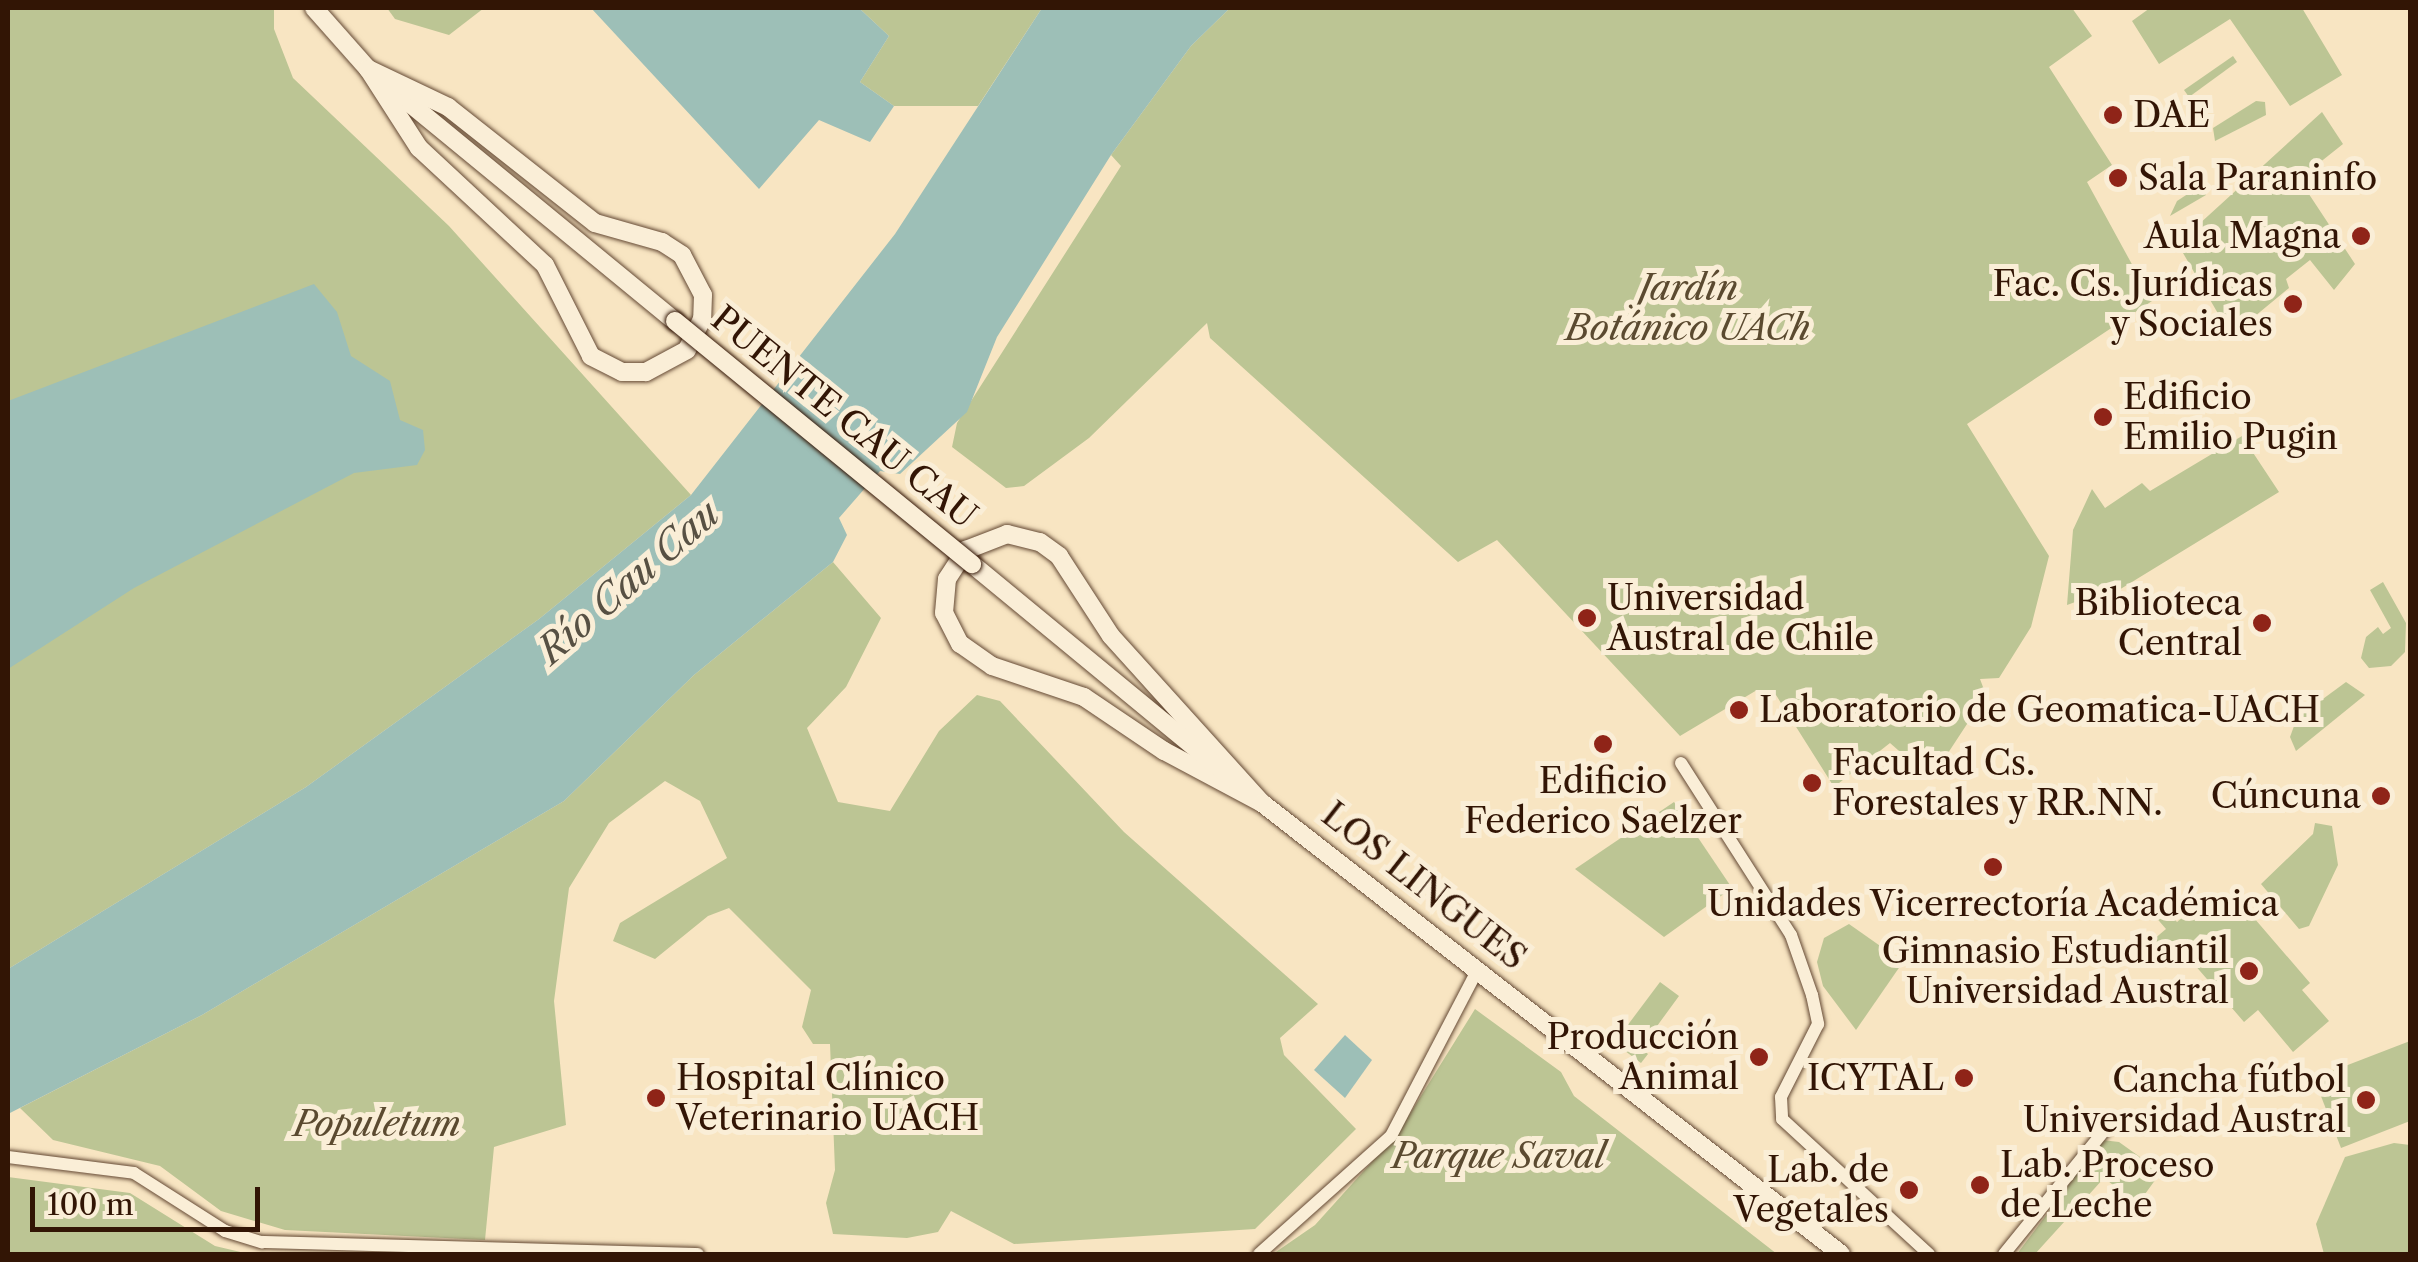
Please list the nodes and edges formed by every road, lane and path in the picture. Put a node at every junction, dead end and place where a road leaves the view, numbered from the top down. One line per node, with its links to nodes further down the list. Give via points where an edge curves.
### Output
1 (314, 8): 2 (main road)
2 (368, 69): 2 (main road, via 419,148 545,265 591,356 634,373 657,370 687,350 702,319 703,296 682,255 662,242 596,224 448,107); 3 (main road, PUENTE CAU CAU, bridge)
3 (972, 564): 5 (main road, LOS LINGUES)
4 (1681, 763): 12 (street, via 1791,935 1812,995 1818,1024 1781,1097 1782,1119)
5 (1262, 802): 5 (main road, via 1112,636 1049,548 1018,535 996,536 958,559 943,602 948,624 968,652 1084,697 1164,751); 6 (main road, LOS LINGUES)
6 (1478, 969): 10 (street, via 1391,1136); 11 (main road, LOS LINGUES)
7 (2112, 1121): 13 (street)
8 (8, 1157): 9 (street, via 134,1173 225,1231 262,1242)
9 (698, 1254)
10 (1259, 1254)
11 (1840, 1254)
12 (1929, 1254)
13 (2004, 1254)

